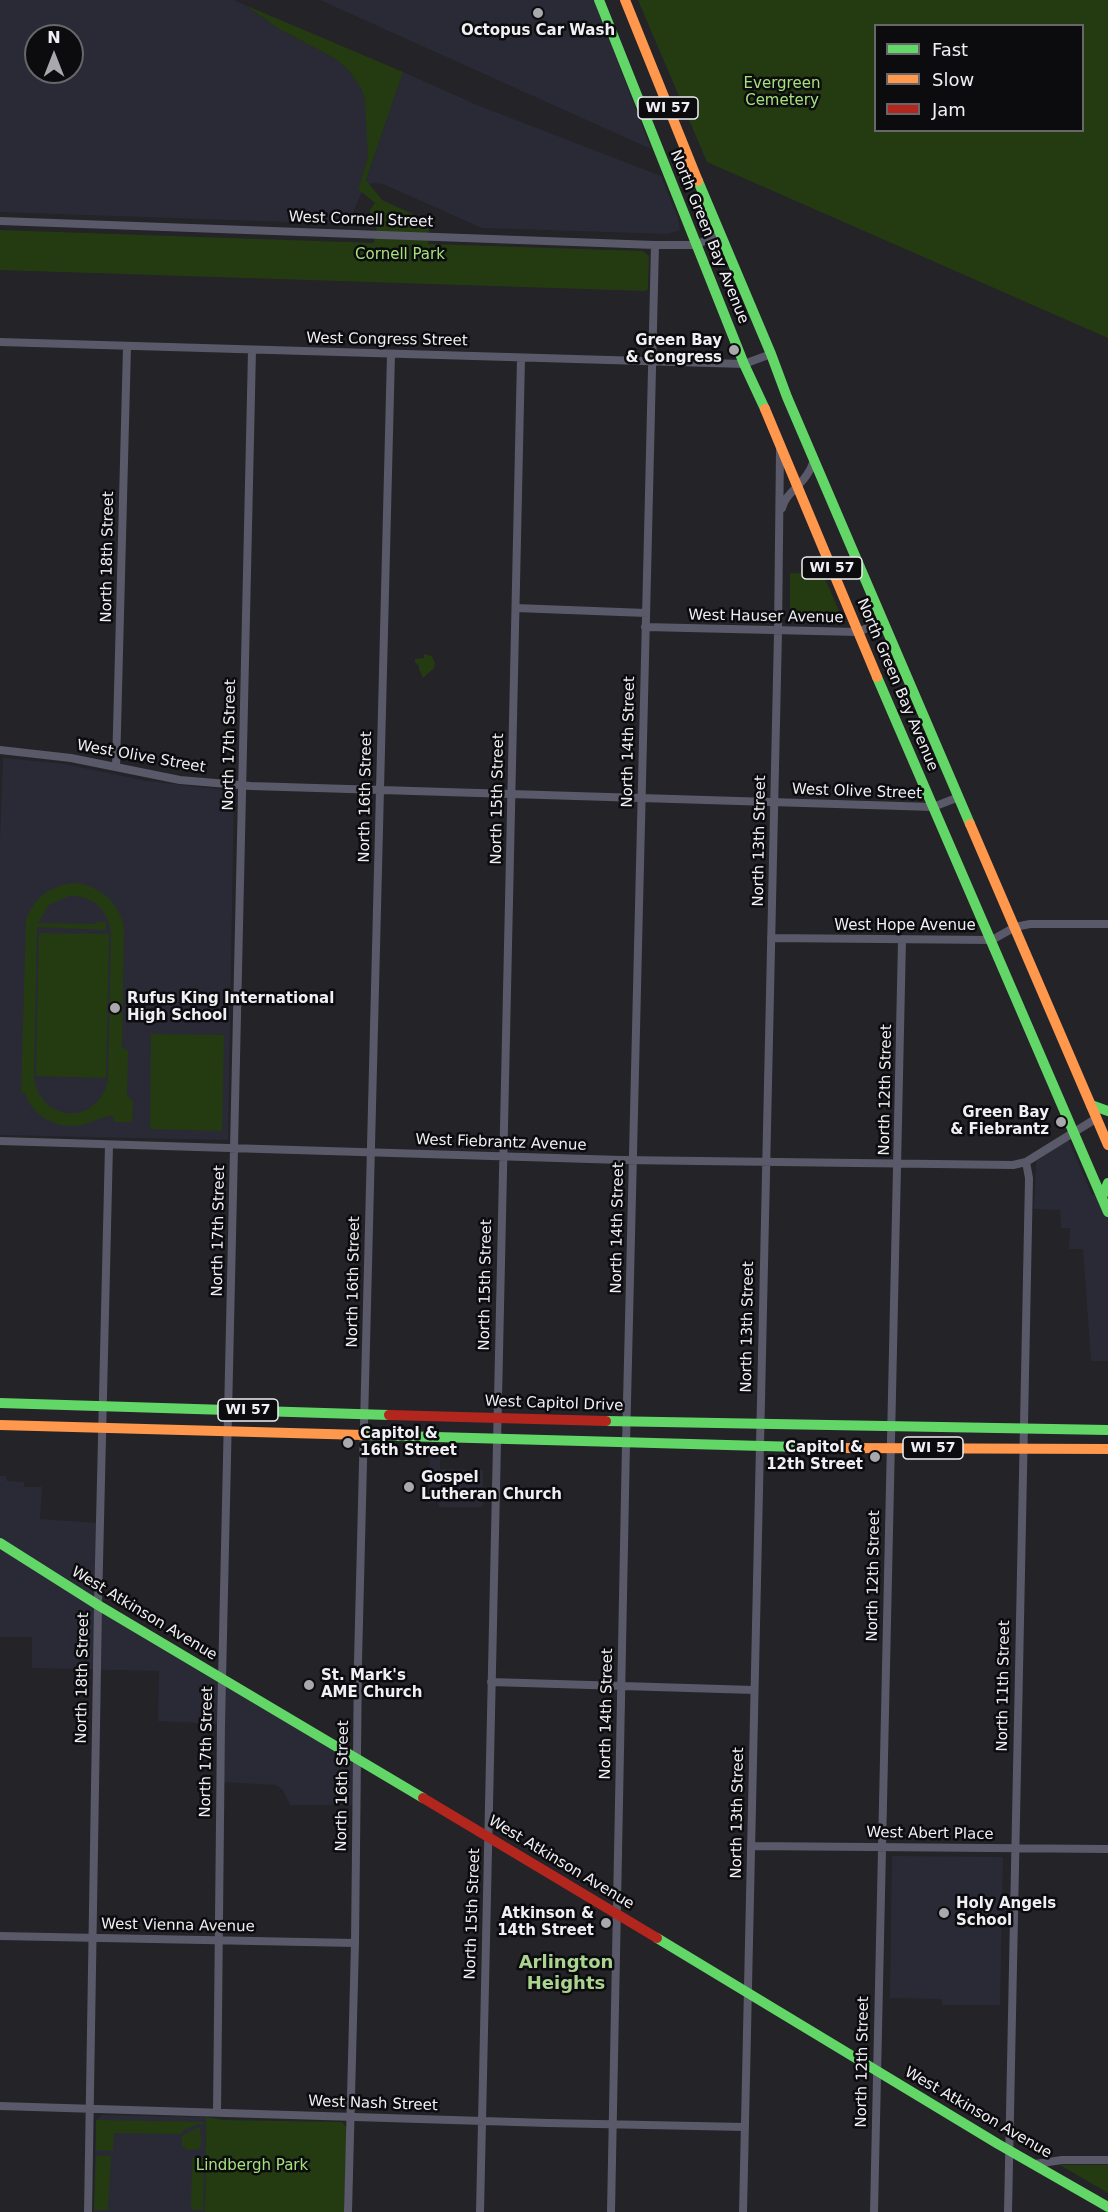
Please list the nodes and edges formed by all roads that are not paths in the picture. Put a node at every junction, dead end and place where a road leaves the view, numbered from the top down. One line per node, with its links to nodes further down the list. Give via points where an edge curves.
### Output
1 (599, 0): 6 (main road, North Green Bay Avenue / WI 57)
2 (625, 0): 4 (main road, North Green Bay Avenue / WI 57)
3 (0, 221): 5 (street, West Cornell Street)
4 (719, 235): 6 (street, West Cornell Street); 11 (main road, North Green Bay Avenue / WI 57)
5 (655, 245): 6 (street, West Cornell Street); 13 (street, North 14th Street)
6 (695, 245): 14 (main road, North Green Bay Avenue / WI 57)
7 (0, 342): 8 (street, West Congress Street)
8 (127, 347): 9 (street, West Congress Street); 26 (street, North 18th Street)
9 (252, 350): 10 (street, West Congress Street); 27 (street, North 17th Street)
10 (391, 354): 12 (street, West Congress Street); 28 (street, North 16th Street)
11 (771, 354): 14 (street, West Congress Street); 16 (main road, North Green Bay Avenue / WI 57)
12 (521, 358): 13 (street, West Congress Street); 19 (street, North 15th Street)
13 (651, 363): 14 (street, West Congress Street); 20 (street, North 14th Street)
14 (744, 364): 15 (main road, North Green Bay Avenue / WI 57)
15 (780, 442): 17 (main road, North Green Bay Avenue / WI 57); 18 (street, North 13th Street)
16 (814, 460): 17 (street); 21 (main road, North Green Bay Avenue / WI 57)
17 (799, 487): 18 (street, via 784,501); 24 (main road, North Green Bay Avenue / WI 57)
18 (780, 519): 23 (street, North 13th Street)
19 (516, 608): 20 (street); 29 (street, North 15th Street)
20 (646, 613): 22 (street, North 14th Street)
21 (883, 621): 24 (street, West Hauser Avenue); 30 (main road, North Green Bay Avenue / WI 57)
22 (645, 627): 23 (street, West Hauser Avenue); 31 (street, North 14th Street)
23 (778, 632): 24 (street, West Hauser Avenue); 32 (street, North 13th Street)
24 (858, 632): 33 (main road, North Green Bay Avenue / WI 57)
25 (0, 750): 26 (street, West Olive Street)
26 (116, 767): 27 (street, West Olive Street, via 180,780)
27 (242, 786): 28 (street, West Olive Street); 46 (street, North 17th Street)
28 (380, 790): 29 (street, West Olive Street); 47 (street, North 16th Street)
29 (512, 794): 31 (street, West Olive Street); 48 (street, North 15th Street)
30 (959, 797): 33 (street, West Olive Street); 35 (main road, North Green Bay Avenue / WI 57)
31 (642, 798): 32 (street, West Olive Street); 49 (street, North 14th Street)
32 (774, 802): 33 (street, West Olive Street); 36 (street, North 13th Street)
33 (933, 807): 37 (main road, North Green Bay Avenue / WI 57)
34 (1108, 924): 35 (street, West Hope Avenue)
35 (1015, 927): 37 (street, West Hope Avenue); 39 (main road, North Green Bay Avenue / WI 57)
36 (771, 939): 38 (street, West Hope Avenue); 51 (street, North 13th Street)
37 (992, 939): 38 (street, West Hope Avenue); 42 (main road, North Green Bay Avenue / WI 57)
38 (902, 940): 52 (street, North 12th Street)
39 (1091, 1105): 40 (main road); 41 (main road, North Green Bay Avenue / WI 57)
40 (1108, 1111)
41 (1097, 1118): 42 (street, West Fiebrantz Avenue); 45 (main road, North Green Bay Avenue / WI 57)
42 (1073, 1133): 50 (street, West Fiebrantz Avenue); 54 (main road, North Green Bay Avenue / WI 57)
43 (0, 1141): 44 (street, West Fiebrantz Avenue)
44 (109, 1145): 46 (street, West Fiebrantz Avenue); 57 (street, North 18th Street)
45 (1108, 1145)
46 (234, 1148): 47 (street, West Fiebrantz Avenue); 58 (street, North 17th Street)
47 (370, 1153): 48 (street, West Fiebrantz Avenue); 59 (street, North 16th Street)
48 (502, 1156): 49 (street, West Fiebrantz Avenue); 60 (street, North 15th Street)
49 (633, 1160): 51 (street, West Fiebrantz Avenue); 61 (street, North 14th Street)
50 (1026, 1162): 52 (street, West Fiebrantz Avenue); 66 (street, North 11th Street, via 1029,1178)
51 (765, 1163): 52 (street, West Fiebrantz Avenue); 63 (street, North 13th Street)
52 (898, 1164): 65 (street, North 12th Street)
53 (1108, 1183): 54 (main road)
54 (1102, 1197): 55 (main road, North Green Bay Avenue / WI 57)
55 (1108, 1212)
56 (0, 1403): 57 (main road, West Capitol Drive / WI 57)
57 (103, 1406): 58 (main road, West Capitol Drive / WI 57); 64 (street, North 18th Street)
58 (229, 1409): 59 (main road, West Capitol Drive / WI 57); 68 (street, North 17th Street)
59 (365, 1413): 60 (main road, West Capitol Drive / WI 57); 69 (street, North 16th Street)
60 (496, 1418): 61 (main road, West Capitol Drive / WI 57); 70 (street, North 15th Street)
61 (626, 1422): 63 (main road, West Capitol Drive / WI 57); 71 (street, North 14th Street)
62 (0, 1425): 64 (main road, WI 57)
63 (760, 1425): 65 (main road, West Capitol Drive / WI 57); 72 (street, North 13th Street)
64 (102, 1428): 68 (main road, WI 57); 77 (street, North 18th Street)
65 (891, 1428): 66 (main road, West Capitol Drive / WI 57); 73 (street, North 12th Street)
66 (1023, 1430): 67 (main road, West Capitol Drive / WI 57); 74 (street, North 11th Street)
67 (1108, 1430)
68 (228, 1432): 69 (main road, WI 57); 78 (street, North 17th Street)
69 (364, 1435): 70 (main road, WI 57); 82 (street, North 16th Street)
70 (496, 1439): 71 (main road, WI 57); 79 (street, North 15th Street)
71 (626, 1443): 72 (main road, WI 57); 80 (street, North 14th Street)
72 (759, 1446): 73 (main road, WI 57); 81 (street, North 13th Street)
73 (890, 1448): 74 (main road, WI 57); 85 (street, North 12th Street)
74 (1023, 1448): 75 (main road, WI 57); 87 (street, North 11th Street)
75 (1108, 1449)
76 (0, 1543): 77 (main road, West Atkinson Avenue)
77 (98, 1605): 78 (main road, West Atkinson Avenue); 90 (street, North 18th Street)
78 (222, 1678): 82 (main road, West Atkinson Avenue); 91 (street, North 17th Street)
79 (490, 1682): 80 (street); 83 (street, North 15th Street)
80 (621, 1687): 81 (street); 88 (street, North 14th Street)
81 (754, 1690): 84 (street, North 13th Street)
82 (357, 1759): 83 (main road, West Atkinson Avenue); 92 (street, North 16th Street)
83 (489, 1837): 88 (main road, West Atkinson Avenue); 99 (street, North 15th Street)
84 (751, 1846): 85 (street, West Abert Place); 93 (street, North 13th Street)
85 (883, 1847): 87 (street, West Abert Place); 94 (street, North 12th Street)
86 (1108, 1848): 87 (street, West Abert Place)
87 (1014, 1849): 102 (street, North 11th Street)
88 (617, 1913): 93 (main road, West Atkinson Avenue); 100 (street, North 14th Street)
89 (0, 1936): 90 (street, West Vienna Avenue)
90 (92, 1938): 91 (street, West Vienna Avenue); 96 (street, North 18th Street)
91 (218, 1941): 92 (street, West Vienna Avenue); 97 (street, North 17th Street)
92 (355, 1944): 98 (street, North 16th Street)
93 (748, 1994): 94 (main road, West Atkinson Avenue); 101 (street, North 13th Street)
94 (876, 2071): 102 (main road, West Atkinson Avenue); 111 (street, North 12th Street)
95 (0, 2106): 96 (street, West Nash Street)
96 (90, 2109): 97 (street, West Nash Street); 106 (street, North 18th Street)
97 (217, 2112): 98 (street, West Nash Street)
98 (351, 2116): 99 (street, West Nash Street); 107 (street, North 16th Street)
99 (481, 2121): 100 (street, West Nash Street); 108 (street, North 15th Street)
100 (613, 2124): 101 (street, West Nash Street); 109 (street, North 14th Street)
101 (745, 2127): 110 (street, North 13th Street)
102 (1009, 2150): 104 (main road, West Atkinson Avenue); 112 (street, North 11th Street)
103 (1108, 2160): 104 (street)
104 (1035, 2164): 105 (main road, West Atkinson Avenue)
105 (1108, 2207)
106 (88, 2212)
107 (348, 2212)
108 (480, 2212)
109 (611, 2212)
110 (743, 2212)
111 (874, 2212)
112 (1008, 2212)

